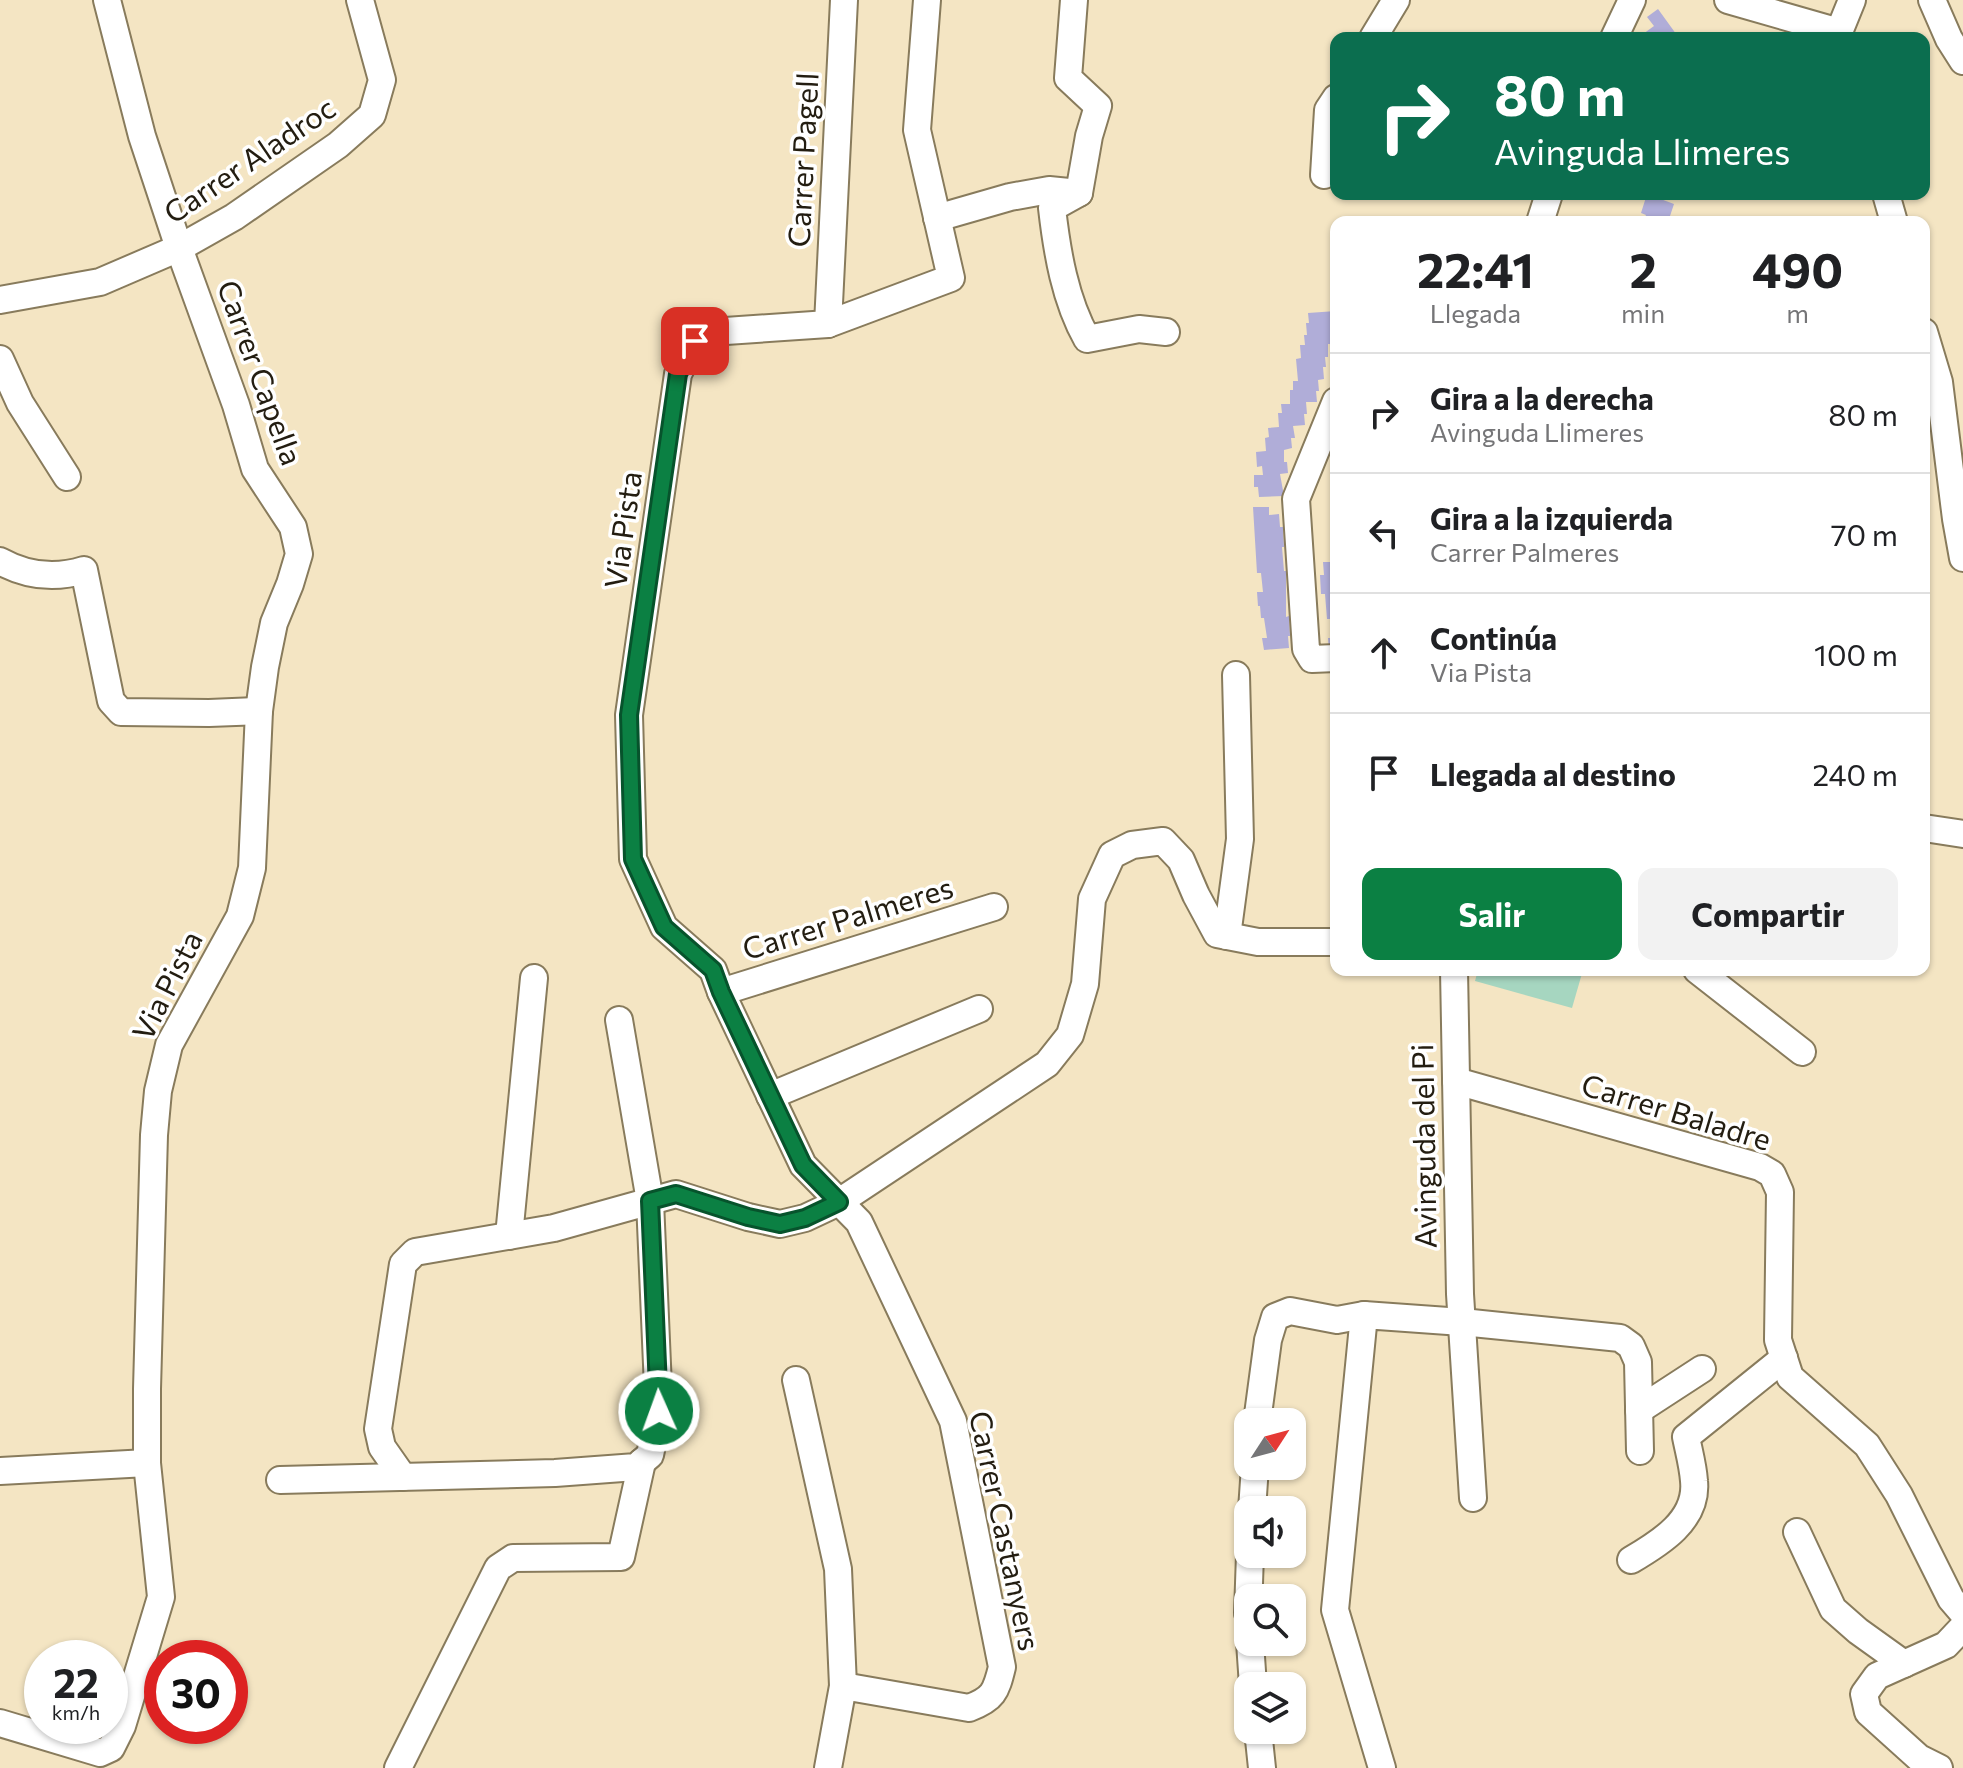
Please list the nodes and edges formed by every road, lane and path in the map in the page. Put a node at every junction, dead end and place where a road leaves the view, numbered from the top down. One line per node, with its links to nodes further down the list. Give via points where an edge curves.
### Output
1 (107, 0): 20 (street, Carrer Capella, via 142,136)
2 (360, 0): 20 (street, Carrer Aladroc, via 382,80 372,115 234,217)
3 (844, 0): 22 (street, Carrer Pagell)
4 (927, 0): 19 (street, via 917,130)
5 (1074, 0): 18 (street, via 1068,78 1098,106)
6 (1396, 0): 11 (street)
7 (1632, 0): 12 (street)
8 (1728, 0): 13 (street)
9 (1852, 0): 14 (street)
10 (1932, 0): 15 (street)
11 (1377, 32)
12 (1617, 32)
13 (1830, 32)
14 (1841, 32)
15 (1963, 61)
16 (1330, 107): 17 (street)
17 (1324, 175)
18 (1079, 193): 19 (street, via 1049,190); 23 (street, via 1052,208 1057,248 1087,339 1139,329)
19 (937, 218): 22 (street, Via Pista, via 951,278)
20 (179, 248): 21 (street, Carrer Aladroc, via 100,282); 32 (street, Carrer Capella, via 255,469 293,527 299,554 274,623)
21 (0, 300)
22 (828, 324): 41 (street, Via Pista, via 711,332 695,341 678,374 629,715 633,859 664,927)
23 (1166, 332)
24 (1930, 352): 28 (street, via 1939,382)
25 (0, 359): 27 (street, via 20,403)
26 (1330, 416): 30 (street, via 1296,499 1306,649 1312,659)
27 (67, 477)
28 (1963, 558)
29 (0, 561): 32 (street, via 33,575 84,570 111,701 121,712)
30 (1330, 658)
31 (1236, 675): 36 (street, via 1240,839)
32 (259, 711): 59 (street, Via Pista, via 252,868 240,916 169,1045 158,1091)
33 (1930, 829): 34 (street)
34 (1963, 834)
35 (994, 907): 41 (street, Carrer Palmeres)
36 (1227, 936): 37 (street, via 1258,942); 48 (street, via 1217,934 1181,860 1163,841 1132,845 1112,855 1092,899 1085,984 1070,1035 1047,1064)
37 (1330, 942)
38 (1454, 976): 45 (street, Avinguda del Pi)
39 (1705, 976): 44 (street)
40 (534, 978): 49 (street)
41 (717, 981): 46 (street, Carrer Palmeres)
42 (979, 1009): 46 (street)
43 (619, 1020): 47 (street)
44 (1802, 1052)
45 (1456, 1081): 51 (street, Avinguda del Pi); 52 (street, Carrer Baladre, via 1772,1174 1780,1192 1778,1340)
46 (770, 1096): 48 (street, Carrer Palmeres, via 803,1165)
47 (650, 1201): 48 (street, via 676,1194 780,1224); 49 (street); 58 (street, via 659,1411 650,1455)
48 (839, 1202): 69 (street, Carrer Castanyers, via 859,1222 953,1421 1002,1667 997,1689 986,1702 969,1708)
49 (509, 1236): 61 (street, via 415,1252 403,1264 378,1429 382,1447)
50 (1364, 1315): 51 (street); 55 (street, via 1337,1320 1290,1311 1275,1317); 75 (street, via 1335,1610)
51 (1462, 1322): 56 (street, via 1620,1338 1638,1362); 63 (street, Avinguda del Pi)
52 (1787, 1368): 65 (street, via 1686,1437 1693,1502 1673,1531); 66 (street, via 1867,1445)
53 (1702, 1369): 56 (street)
54 (796, 1380): 69 (street, via 838,1569)
55 (1259, 1408)
56 (1639, 1410): 57 (street)
57 (1640, 1451)
58 (642, 1462): 61 (street, via 636,1467 555,1473); 72 (street, via 621,1557 513,1558 498,1568)
59 (147, 1463): 60 (street); 70 (street, via 161,1597 111,1748 100,1753)
60 (0, 1471)
61 (403, 1477): 62 (street)
62 (280, 1480)
63 (1473, 1498)
64 (1797, 1532): 68 (street, via 1833,1609)
65 (1631, 1560)
66 (1963, 1613)
67 (1963, 1627): 68 (street, via 1946,1645)
68 (1904, 1664): 76 (street, via 1877,1676 1864,1694 1868,1712 1919,1758)
69 (843, 1686): 73 (street)
70 (0, 1723)
71 (1259, 1744): 74 (street)
72 (398, 1768)
73 (828, 1768)
74 (1262, 1768)
75 (1382, 1768)
76 (1939, 1768)

